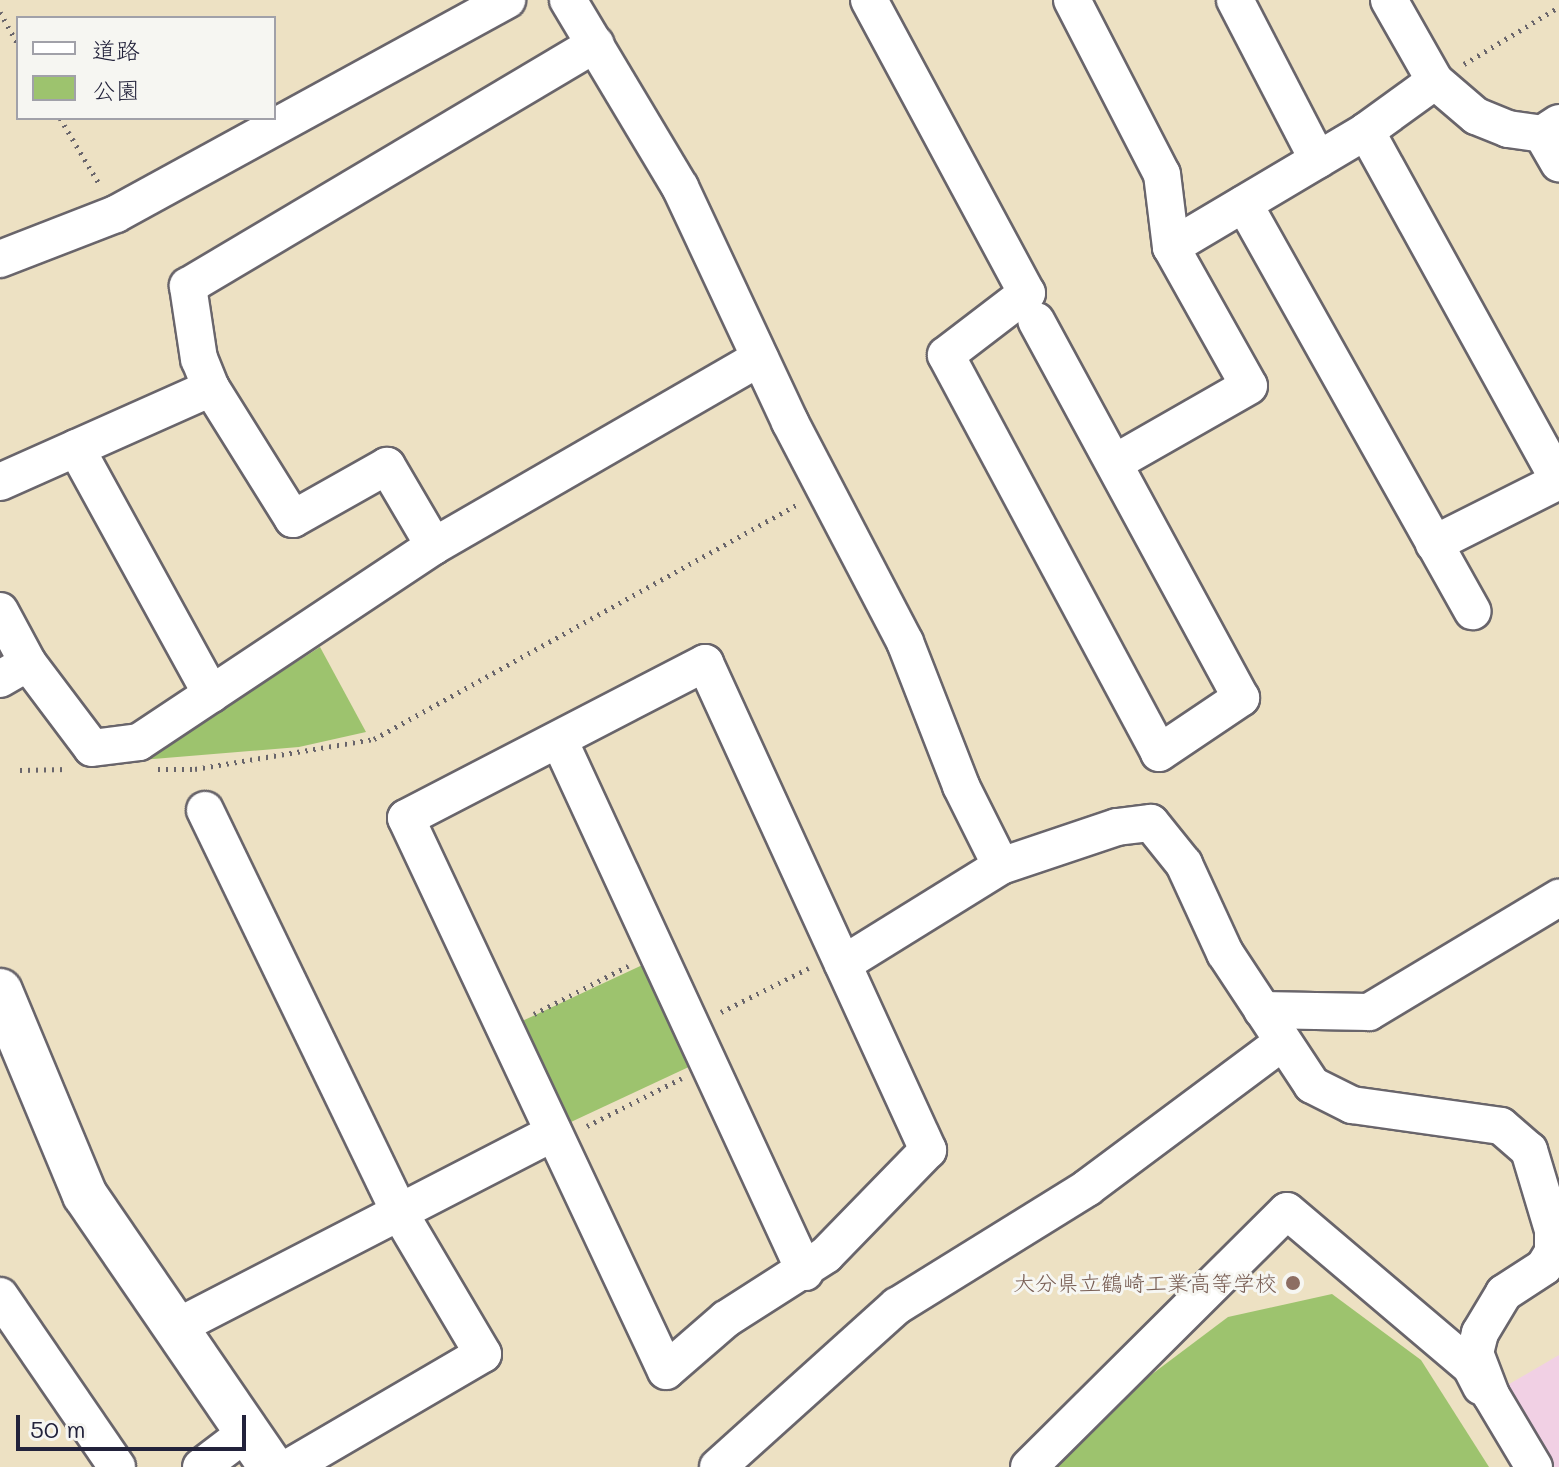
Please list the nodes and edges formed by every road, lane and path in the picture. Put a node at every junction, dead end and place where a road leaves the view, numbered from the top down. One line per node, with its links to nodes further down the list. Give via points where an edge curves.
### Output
1 (507, 0): 17 (street)
2 (568, 0): 10 (street)
3 (869, 0): 24 (street, via 1027,293 946,355 1159,753 1241,698)
4 (1072, 0): 18 (street, via 1162,174)
5 (1235, 0): 15 (street)
6 (1389, 0): 11 (street)
7 (1559, 7): 11 (path)
8 (0, 12): 9 (path)
9 (16, 41)
10 (595, 44): 21 (street, via 680,187); 22 (street, via 188,286 199,359)
11 (1435, 81): 13 (street); 14 (street, via 1476,116)
12 (61, 120): 17 (path)
13 (1366, 131): 15 (street); 27 (street, via 1559,481)
14 (1553, 140)
15 (1318, 160): 16 (street)
16 (1244, 204): 18 (street); 27 (street)
17 (116, 214): 19 (street)
18 (1171, 247): 24 (street, via 1249,386)
19 (0, 259)
20 (1036, 321): 24 (street)
21 (760, 358): 26 (street); 28 (street)
22 (211, 388): 23 (street); 28 (street, via 293,519 387,466)
23 (76, 448): 25 (street); 32 (street)
24 (1114, 463)
25 (0, 482)
26 (826, 489): 35 (path, via 374,739 195,769); 38 (street, via 905,642 961,786)
27 (1434, 544): 30 (street)
28 (434, 546): 32 (street)
29 (0, 611): 31 (street)
30 (1472, 611)
31 (14, 671): 32 (street, via 92,748 139,742)
32 (211, 694)
33 (560, 742): 40 (street); 41 (street, via 705,663); 45 (street, via 406,818)
34 (84, 769): 36 (path)
35 (147, 769)
36 (20, 770)
37 (205, 810): 49 (street)
38 (1001, 866): 41 (street); 43 (street, via 1117,827 1151,823 1184,864 1225,953)
39 (1559, 898): 43 (street, via 1369,1012)
40 (656, 951): 44 (street); 45 (path)
41 (843, 964): 44 (path, via 826,959); 50 (street, via 928,1150)
42 (0, 991): 52 (street, via 85,1195)
43 (1262, 1010): 46 (street)
44 (691, 1026): 47 (street)
45 (505, 1029): 48 (street)
46 (1283, 1042): 57 (street, via 1087,1188 897,1306); 60 (street, via 1312,1085 1352,1105 1501,1126 1529,1150 1553,1230 1553,1252 1544,1267 1504,1293 1480,1333 1475,1353 1491,1395)
47 (709, 1065): 48 (path); 50 (street)
48 (556, 1137): 49 (street); 50 (street, via 666,1371 726,1319)
49 (399, 1212): 52 (street); 56 (street, via 483,1354)
50 (805, 1272)
51 (0, 1296): 54 (street)
52 (173, 1329): 53 (street)
53 (259, 1450): 55 (street)
54 (117, 1467)
55 (201, 1467)
56 (290, 1467)
57 (718, 1467)
58 (1029, 1467): 59 (street, via 1287,1211 1471,1367)
59 (1525, 1467)
60 (1534, 1467)

